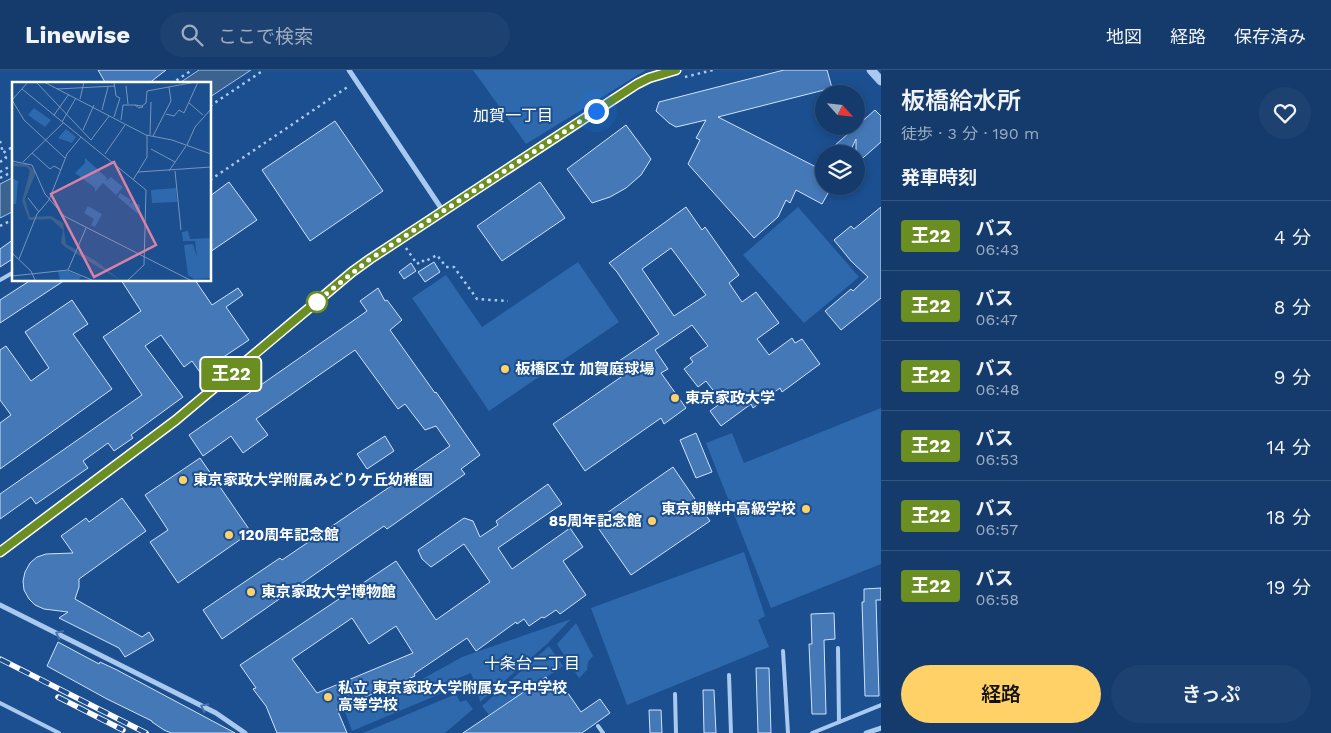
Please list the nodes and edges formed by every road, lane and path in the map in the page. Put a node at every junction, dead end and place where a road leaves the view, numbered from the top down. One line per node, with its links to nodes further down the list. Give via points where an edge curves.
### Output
1 (192, 70): 7 (path)
2 (264, 70): 9 (path)
3 (349, 70): 6 (street)
4 (677, 70): 19 (street, via 637,84)
5 (871, 70): 8 (street)
6 (357, 81): 18 (path); 19 (street)
7 (174, 82)
8 (881, 82)
9 (211, 105)
10 (0, 141): 12 (path)
11 (12, 146): 12 (path)
12 (3, 153): 13 (path, via 6,158)
13 (0, 162)
14 (12, 165): 15 (path)
15 (0, 172)
16 (12, 172): 17 (path)
17 (0, 178)
18 (211, 179)
19 (443, 211): 26 (street, via 352,272 176,420)
20 (12, 220): 21 (path)
21 (0, 226)
22 (405, 248): 25 (path, via 417,264 437,256 446,267 454,267 476,299)
23 (12, 273): 24 (lane)
24 (0, 280)
25 (508, 301)
26 (0, 552)
27 (0, 605): 38 (street, one-way to 27, via 216,713)
28 (838, 648): 34 (lane)
29 (783, 651): 42 (lane)
30 (729, 675): 41 (lane)
31 (675, 694): 40 (lane)
32 (0, 703): 37 (lane)
33 (881, 705): 34 (lane)
34 (840, 722): 43 (lane)
35 (598, 726): 39 (lane)
36 (881, 728): 44 (street)
37 (60, 733)
38 (245, 733)
39 (603, 733)
40 (676, 733)
41 (731, 733)
42 (788, 733)
43 (812, 733)
44 (866, 733)

